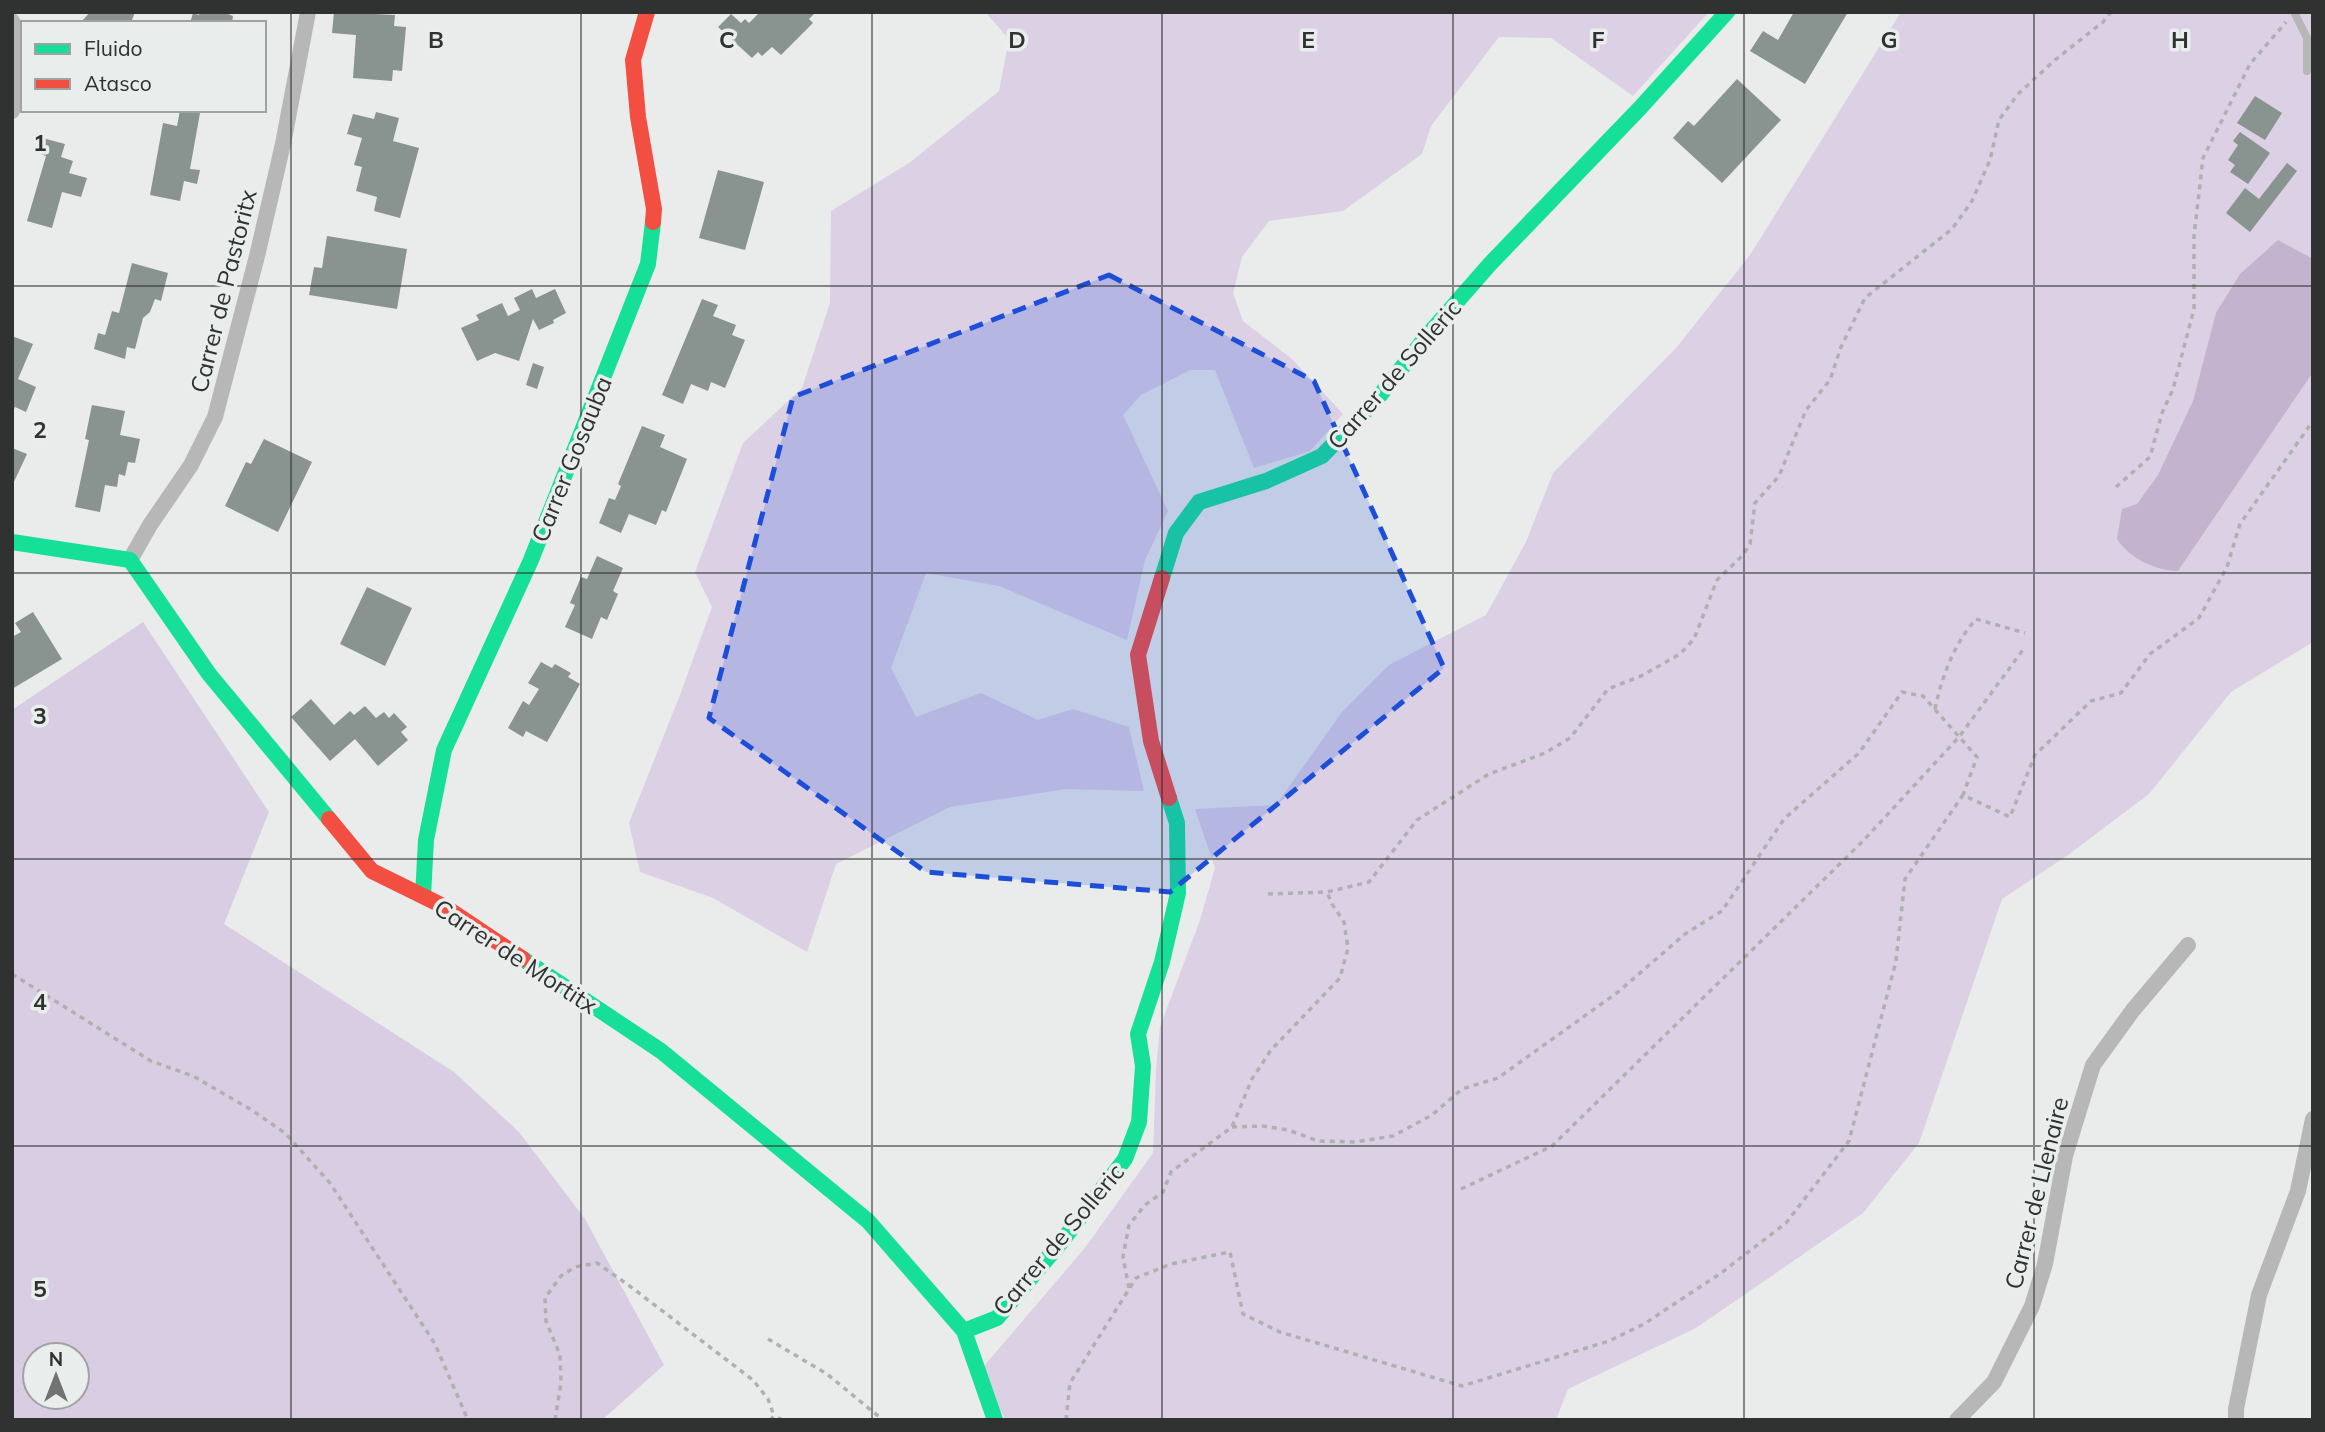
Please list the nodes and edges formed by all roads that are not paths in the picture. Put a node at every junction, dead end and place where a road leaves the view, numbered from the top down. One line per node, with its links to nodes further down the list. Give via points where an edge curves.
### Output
1 (309, 12): 9 (street, Carrer de Pastoritx, via 257,256 215,417 191,466)
2 (647, 12): 10 (street, Carrer Gosauba, via 633,60 654,209 648,264 531,560 444,750 426,840)
3 (1727, 12): 13 (street, Carrer de Solleric, via 1490,264 1377,399 1322,456 1266,481 1199,502 1176,533 1138,655 1152,741 1177,822 1178,892 1162,962 1138,1034 1143,1066 1139,1122 1125,1159 1054,1251 997,1318)
4 (2294, 13): 6 (lane, via 2307,38)
5 (12, 21): 7 (street)
6 (2307, 71)
7 (12, 111)
8 (12, 542): 9 (street)
9 (130, 560): 10 (street, Carrer de Mortitx, via 209,674 372,871)
10 (423, 897): 13 (street, Carrer de Mortitx, via 445,907 660,1051 869,1221)
11 (2188, 945): 15 (street, Carrer de Llenaire, via 2093,1065 2065,1156 2045,1264 2032,1306 1994,1382)
12 (2313, 1119): 16 (street, via 2298,1191 2259,1295)
13 (964, 1331): 14 (street, Carrer de Mortitx)
14 (995, 1420)
15 (1957, 1420)
16 (2236, 1420)

